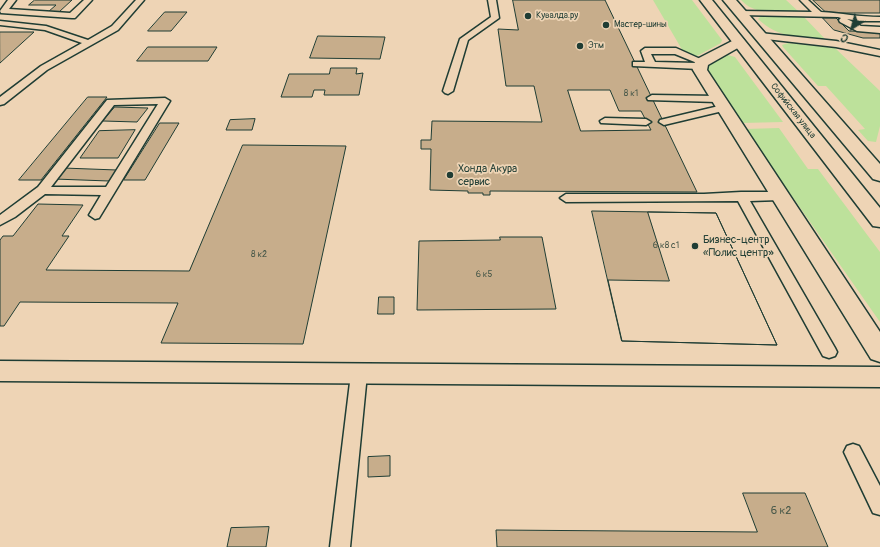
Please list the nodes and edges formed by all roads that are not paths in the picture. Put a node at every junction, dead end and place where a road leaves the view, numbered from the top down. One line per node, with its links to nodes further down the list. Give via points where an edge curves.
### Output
1 (12, 0): 2 (lane, via 4,11 72,16)
2 (88, 0)
3 (140, 0): 16 (lane, via 115,28)
4 (492, 0): 21 (lane, via 495,18 464,39)
5 (706, 0): 15 (street, Софийская улица)
6 (729, 0): 8 (street)
7 (804, 0): 9 (lane)
8 (740, 13): 9 (lane); 14 (street)
9 (819, 15): 10 (lane)
10 (838, 16): 11 (lane); 13 (lane, via 852,27)
11 (880, 19)
12 (0, 23): 16 (lane, via 46,28)
13 (880, 30)
14 (760, 36): 17 (lane, via 836,44); 28 (street)
15 (738, 42): 20 (street); 36 (street, Софийская улица)
16 (90, 43): 23 (lane, via 44,68)
17 (880, 53)
18 (636, 64): 19 (lane)
19 (651, 64): 20 (lane); 20 (lane, via 645,51 676,51)
20 (700, 64): 24 (street, via 703,76)
21 (448, 92)
22 (652, 98): 24 (lane)
23 (0, 102)
24 (720, 103): 27 (lane); 32 (street)
25 (605, 121): 26 (lane)
26 (646, 122)
27 (664, 122)
28 (879, 172)
29 (42, 190): 30 (lane); 30 (lane, via 111,102 164,101); 35 (lane)
30 (109, 191): 34 (lane)
31 (741, 196): 32 (lane); 33 (lane); 37 (lane)
32 (780, 196): 38 (street)
33 (566, 198)
34 (95, 215)
35 (0, 221)
36 (880, 221)
37 (829, 352)
38 (880, 352)
39 (0, 371): 40 (street)
40 (359, 374): 41 (street); 44 (lane)
41 (880, 377)
42 (853, 452): 43 (lane)
43 (880, 506)
44 (340, 547)

